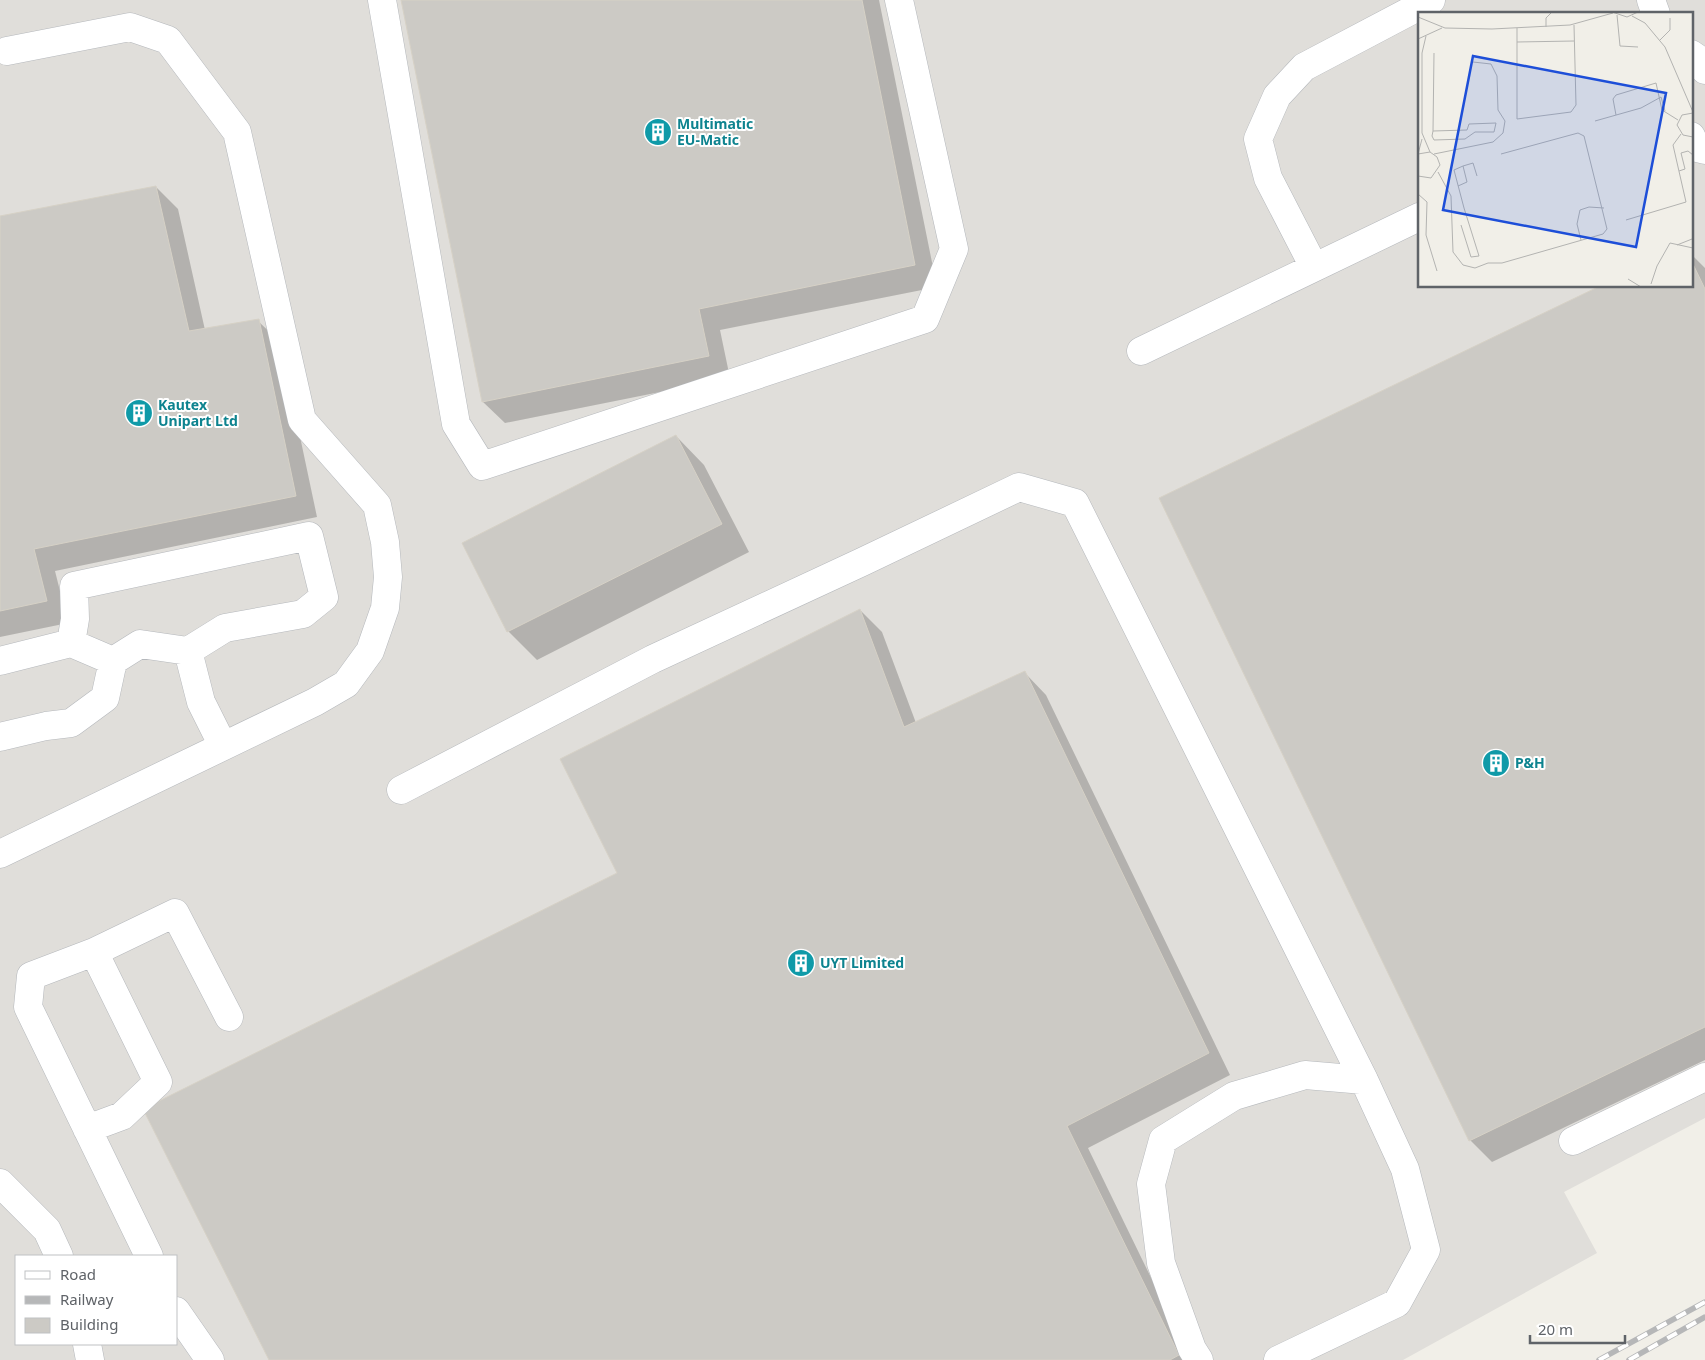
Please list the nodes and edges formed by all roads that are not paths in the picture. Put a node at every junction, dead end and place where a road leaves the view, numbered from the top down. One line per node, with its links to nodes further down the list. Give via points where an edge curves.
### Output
1 (382, 0): 2 (lane, via 456,424 482,466 925,319 954,250)
2 (899, 0)
3 (1431, 0): 12 (lane, via 1304,67 1277,96 1258,139 1268,178)
4 (1651, 0): 5 (lane)
5 (1655, 12)
6 (7, 51): 19 (lane, via 130,27 168,40 237,132 302,420 377,505 388,577 385,608 370,651 346,684)
7 (1692, 55): 8 (lane, via 1700,60)
8 (1705, 70)
9 (1692, 138): 10 (lane, via 1697,148)
10 (1705, 150)
11 (1418, 217): 12 (lane)
12 (1314, 268): 13 (lane)
13 (1141, 351)
14 (71, 643): 15 (lane, via 75,620 74,586 309,536 324,597 303,614 226,628); 16 (lane); 17 (lane)
15 (188, 652): 17 (lane, via 140,644); 19 (lane, via 201,702)
16 (0, 661)
17 (113, 661): 18 (lane, via 105,698 71,723)
18 (0, 737)
19 (223, 746): 21 (lane)
20 (401, 790): 25 (lane, via 653,659 1019,487 1075,503)
21 (0, 854)
22 (94, 952): 23 (lane, via 174,913); 26 (lane, via 158,1082 122,1116); 26 (lane, via 31,976 28,1007)
23 (229, 1017)
24 (1705, 1077): 27 (lane)
25 (1364, 1080): 35 (lane, via 1305,1075 1252,1090 1234,1096 1163,1140 1151,1184 1161,1263 1192,1349); 36 (lane, via 1405,1169 1426,1250 1397,1303)
26 (87, 1129): 30 (lane)
27 (1573, 1141)
28 (0, 1183): 29 (lane, via 47,1230)
29 (59, 1255)
30 (149, 1255)
31 (178, 1314): 34 (lane)
32 (87, 1345): 33 (lane)
33 (90, 1360)
34 (210, 1360)
35 (1199, 1360)
36 (1278, 1360)

